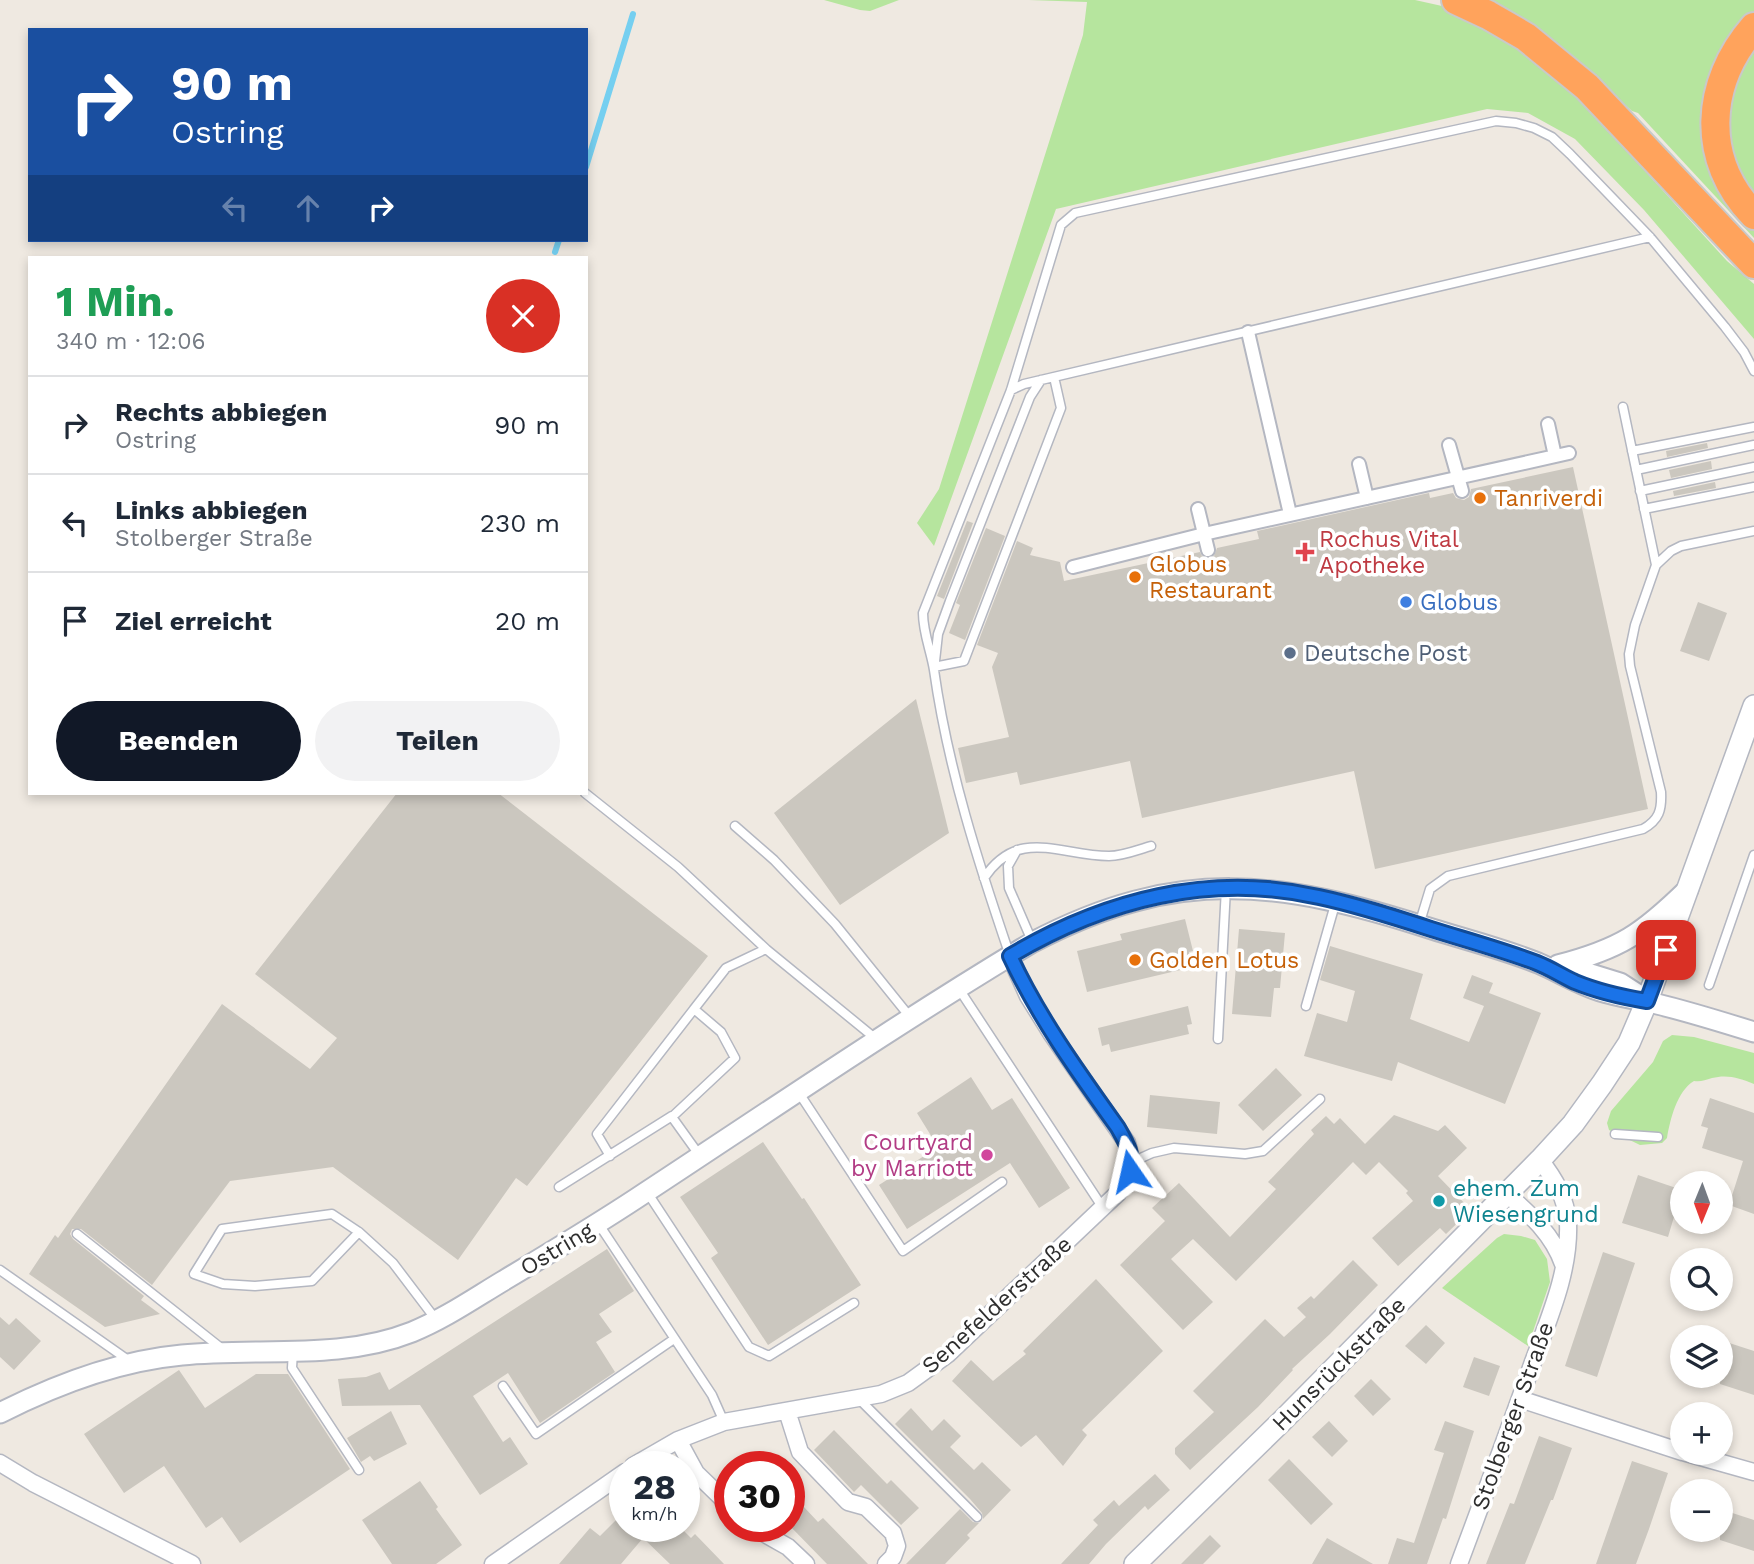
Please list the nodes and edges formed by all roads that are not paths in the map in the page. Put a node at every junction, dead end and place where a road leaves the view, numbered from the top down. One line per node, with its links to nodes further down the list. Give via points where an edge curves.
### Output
1 (1456, 0): 5 (highway, via 1526,37 1587,87)
2 (1754, 27): 3 (highway, via 1729,61 1721,81 1715,125 1724,168)
3 (1754, 215)
4 (1650, 237): 6 (lane); 7 (lane, via 1725,327); 10 (lane, via 1552,137 1516,123 1496,121 1075,214 1061,225)
5 (1754, 264)
6 (1248, 332): 8 (lane); 28 (street)
7 (1754, 371)
8 (1054, 377): 9 (lane); 34 (lane, via 1061,408 964,661)
9 (1041, 380): 10 (lane); 34 (lane, via 1030,397 950,601 938,634)
10 (1011, 390): 34 (lane, via 926,599 923,625)
11 (1623, 407): 16 (lane)
12 (1548, 424): 18 (street)
13 (1754, 428): 16 (lane)
14 (1449, 445): 22 (street)
15 (1754, 445): 21 (lane)
16 (1632, 451): 21 (lane)
17 (1569, 453): 18 (street)
18 (1555, 456): 22 (street)
19 (1359, 464): 25 (street)
20 (1754, 467): 24 (lane)
21 (1636, 470): 24 (lane)
22 (1460, 485): 25 (street)
23 (1754, 487): 27 (lane)
24 (1640, 491): 27 (lane)
25 (1367, 498): 28 (street)
26 (1198, 509): 30 (street)
27 (1644, 509): 32 (lane)
28 (1290, 514): 30 (street)
29 (1754, 531): 32 (lane, via 1681,546)
30 (1204, 534): 31 (street); 33 (street)
31 (1208, 551)
32 (1656, 565): 45 (lane, via 1629,654 1661,793 1660,814 1643,829 1448,876 1430,889)
33 (1073, 568)
34 (934, 667): 41 (lane, via 949,758)
35 (1754, 706): 43 (main road)
36 (588, 795): 47 (lane, via 678,867)
37 (734, 826): 55 (lane, via 835,923)
38 (1151, 846): 39 (lane, via 1110,856 1038,846)
39 (1017, 850): 41 (lane, via 1001,858); 46 (lane, via 1009,866 1009,888)
40 (1754, 855): 50 (lane)
41 (984, 878): 48 (lane)
42 (1226, 888): 44 (street, Ostring, via 1285,891); 46 (street, Ostring, via 1187,890 1123,904); 57 (lane)
43 (1688, 889): 49 (street, via 1625,942 1593,956); 52 (main road)
44 (1336, 901): 45 (street, Ostring); 53 (lane)
45 (1419, 925): 49 (street, Ostring)
46 (1033, 942): 48 (street, Ostring)
47 (766, 949): 54 (lane, via 726,968); 58 (lane)
48 (1010, 956): 51 (street, Ostring); 67 (street, via 1051,1033 1118,1128)
49 (1548, 964): 52 (street, Ostring, via 1620,983)
50 (1709, 985)
51 (959, 989): 55 (street, Ostring); 72 (lane)
52 (1647, 1001): 56 (street, Ostring); 66 (main road, via 1629,1044 1573,1124)
53 (1306, 1006)
54 (694, 1009): 61 (lane, via 721,1032 736,1059); 64 (lane, via 597,1134)
55 (912, 1019): 58 (street, Ostring)
56 (1754, 1032)
57 (1219, 1039)
58 (878, 1041): 59 (street, Ostring)
59 (799, 1093): 65 (street, Ostring); 68 (lane, via 903,1251)
60 (1320, 1099): 67 (lane, via 1263,1151 1245,1154 1174,1148)
61 (672, 1116): 64 (lane); 65 (lane)
62 (1615, 1133): 63 (lane)
63 (1658, 1138)
64 (610, 1156): 69 (lane)
65 (701, 1157): 70 (street, Ostring)
66 (1540, 1160): 71 (main road, Hunsrückstraße); 76 (street, Stolberger Straße, via 1565,1204)
67 (1132, 1162): 72 (street, Senefelderstraße, via 1126,1181)
68 (1002, 1182)
69 (559, 1187)
70 (647, 1192): 73 (street, Ostring); 78 (lane, via 749,1347 769,1356)
71 (1507, 1195): 76 (street, via 1534,1218); 105 (main road, Hunsrückstraße)
72 (1103, 1208): 85 (street, Senefelderstraße, via 924,1373 891,1391)
73 (598, 1223): 79 (street, Ostring); 80 (lane)
74 (359, 1232): 74 (lane, via 332,1214 222,1229 194,1274 223,1284 255,1286 312,1281); 79 (lane, via 393,1263)
75 (77, 1234): 82 (lane)
76 (1564, 1267): 86 (street, Stolberger Straße)
77 (0, 1270): 83 (lane)
78 (854, 1303)
79 (437, 1321): 81 (street, Ostring, via 360,1346)
80 (674, 1339): 84 (lane, via 536,1434); 89 (lane, via 712,1395)
81 (293, 1351): 82 (street, Ostring); 95 (lane, via 292,1368)
82 (226, 1352): 83 (street, Ostring)
83 (131, 1362): 88 (street, Ostring, via 83,1376)
84 (503, 1386)
85 (858, 1398): 87 (street, Senefelderstraße); 99 (lane)
86 (1520, 1399): 91 (street); 106 (street, Stolberger Straße)
87 (787, 1410): 89 (street, Senefelderstraße); 104 (street, via 800,1452 848,1502 866,1507 893,1533 897,1546)
88 (0, 1413)
89 (724, 1422): 90 (street, Senefelderstraße)
90 (678, 1440): 92 (street, Senefelderstraße); 98 (street, via 696,1473)
91 (1670, 1448)
92 (659, 1451)
93 (0, 1463): 101 (street)
94 (1729, 1465): 96 (street)
95 (359, 1470)
96 (1754, 1472)
97 (609, 1483): 102 (street)
98 (714, 1490)
99 (976, 1517)
100 (779, 1542): 103 (street)
101 (192, 1564)
102 (493, 1564)
103 (806, 1564)
104 (886, 1564)
105 (1135, 1564)
106 (1459, 1564)

